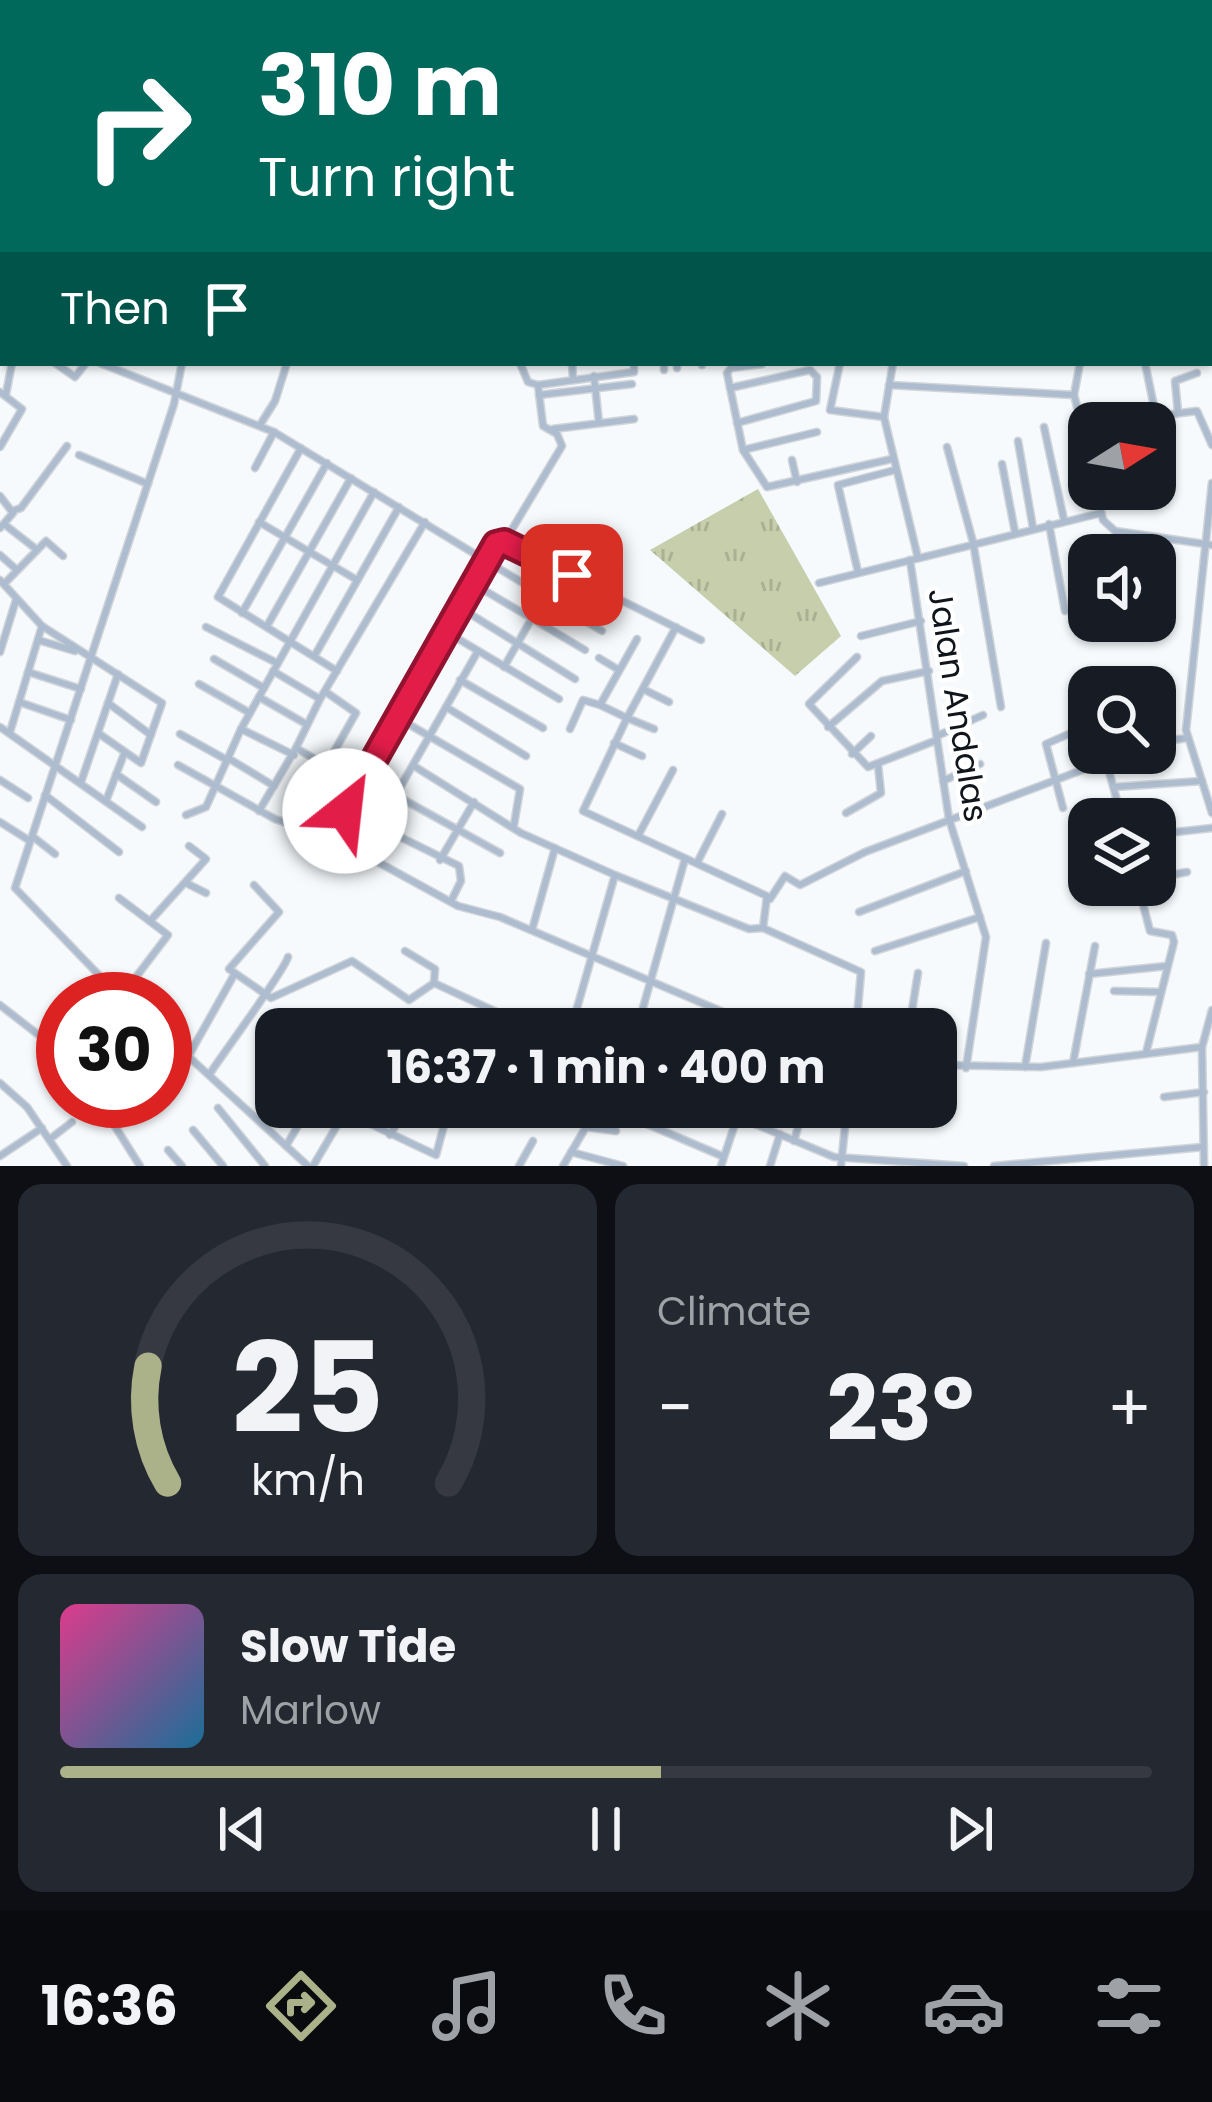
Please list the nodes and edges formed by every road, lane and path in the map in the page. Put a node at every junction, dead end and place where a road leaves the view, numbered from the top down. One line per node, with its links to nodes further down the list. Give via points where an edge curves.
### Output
1 (59, 366): 2 (street, via 75,377)
2 (84, 366)
3 (107, 366): 25 (street)
4 (181, 366): 25 (street)
5 (285, 366): 33 (street)
6 (521, 366): 18 (street)
7 (572, 366): 16 (street)
8 (634, 366): 15 (street)
9 (751, 366): 21 (street, via 728,370)
10 (839, 366): 28 (street, via 830,410)
11 (892, 366): 19 (street, Jalan Andalas)
12 (1079, 366): 24 (street)
13 (1145, 366): 27 (street, via 1153,412)
14 (1197, 374): 27 (street, via 1175,381)
15 (593, 376): 16 (street); 20 (street)
16 (573, 378): 18 (street)
17 (632, 384): 20 (street)
18 (538, 385): 23 (street)
19 (889, 385): 24 (street); 28 (street, Jalan Andalas)
20 (595, 388): 23 (street); 31 (street)
21 (730, 388): 32 (street); 32 (street, via 810,370 817,377 816,401)
22 (3, 393): 34 (street, via 22,409)
23 (539, 395): 36 (street)
24 (1074, 395): 26 (street)
25 (176, 396): 33 (street); 56 (street)
26 (1076, 402)
27 (1178, 412): 40 (street, via 1201,413)
28 (884, 417): 47 (street, Jalan Andalas)
29 (634, 418): 31 (street)
30 (0, 423): 34 (street)
31 (599, 423): 36 (street)
32 (737, 423): 45 (street)
33 (259, 426): 37 (street)
34 (12, 427): 42 (street)
35 (1044, 427): 63 (street)
36 (549, 429): 71 (street, via 562,446)
37 (274, 432): 44 (street); 51 (street)
38 (817, 432): 45 (street)
39 (1018, 441): 68 (street)
40 (1212, 445)
41 (67, 446): 61 (street)
42 (0, 447)
43 (947, 447): 72 (street)
44 (301, 448): 49 (street); 64 (street)
45 (743, 450): 54 (street, via 766,487)
46 (79, 454): 56 (street)
47 (892, 459): 52 (street, Jalan Andalas); 54 (street)
48 (792, 460): 54 (street)
49 (327, 464): 53 (street); 70 (street)
50 (1002, 464): 69 (street)
51 (255, 469)
52 (895, 470): 79 (street, Jalan Andalas); 82 (street, via 838,484)
53 (351, 478): 57 (street); 75 (street)
54 (797, 482)
55 (1212, 483): 73 (street)
56 (148, 484): 110 (street)
57 (374, 492): 59 (street); 80 (street)
58 (0, 496): 61 (street)
59 (399, 507): 65 (street); 83 (street)
60 (1100, 510): 62 (street)
61 (12, 511): 67 (street)
62 (1101, 513): 63 (street); 73 (street, via 1115,531)
63 (1064, 520): 66 (street)
64 (259, 522): 70 (street); 90 (street, via 218,597)
65 (425, 522): 78 (street); 117 (street)
66 (1049, 524): 68 (street); 89 (street)
67 (2, 526): 74 (street)
68 (1033, 528): 69 (street)
69 (1015, 532): 72 (street)
70 (285, 537): 75 (street); 90 (street)
71 (504, 542): 78 (street); 96 (street)
72 (973, 542): 79 (street); 135 (street)
73 (1208, 544): 156 (street)
74 (36, 549): 77 (street, via 46,541); 81 (street)
75 (309, 552): 80 (street); 94 (street)
76 (0, 555): 81 (street)
77 (63, 556)
78 (486, 558): 85 (street); 98 (street)
79 (914, 559): 82 (street); 92 (street, Jalan Andalas)
80 (333, 566): 83 (street); 102 (street)
81 (17, 570): 84 (street)
82 (858, 572): 86 (street)
83 (358, 580): 109 (street)
84 (2, 582): 87 (street)
85 (472, 583): 88 (street); 91 (street)
86 (819, 583)
87 (16, 600): 93 (street); 107 (street)
88 (459, 608): 97 (street); 104 (street)
89 (1065, 611)
90 (242, 614): 94 (street)
91 (532, 618): 104 (street); 105 (street)
92 (922, 621): 99 (street); 118 (street, Jalan Andalas)
93 (42, 626): 101 (street); 106 (street)
94 (267, 626): 102 (street)
95 (206, 627): 114 (street)
96 (676, 627): 103 (street); 126 (street)
97 (445, 631): 108 (street); 138 (street)
98 (602, 631)
99 (861, 636)
100 (637, 639): 116 (street)
101 (38, 640): 106 (street); 119 (street)
102 (289, 640): 109 (street); 114 (street)
103 (700, 640)
104 (519, 642): 115 (street); 121 (street)
105 (585, 650)
106 (77, 651): 110 (street)
107 (0, 652)
108 (478, 652): 115 (street); 122 (street)
109 (315, 655): 117 (street)
110 (92, 656): 120 (street); 125 (street)
111 (857, 657): 142 (street, via 810,700)
112 (598, 658): 116 (street)
113 (214, 659): 124 (street)
114 (275, 667): 124 (street); 127 (street)
115 (504, 667): 129 (street)
116 (619, 670): 133 (street)
117 (337, 671): 127 (street)
118 (928, 671): 142 (street, via 882,681); 155 (street, Jalan Andalas)
119 (28, 672): 125 (street); 130 (street)
120 (118, 674): 132 (street); 152 (street, via 162,703)
121 (575, 679)
122 (460, 680): 134 (street); 144 (street)
123 (199, 684): 136 (street)
124 (264, 688): 128 (street)
125 (81, 689): 140 (street)
126 (643, 689): 131 (street); 139 (street)
127 (322, 695): 141 (street); 166 (street, via 356,713)
128 (259, 697): 136 (street); 141 (street)
129 (560, 699)
130 (19, 702): 140 (street); 148 (street)
131 (669, 702)
132 (108, 703): 149 (street); 152 (street)
133 (601, 705): 139 (street); 146 (street, via 584,700)
134 (446, 707): 154 (street); 162 (street)
135 (1001, 707)
136 (250, 713): 145 (street)
137 (983, 715): 155 (street)
138 (398, 718): 154 (street); 180 (street)
139 (627, 718): 147 (street); 158 (street)
140 (70, 720): 165 (street)
141 (306, 724): 160 (street)
142 (828, 727): 161 (street)
143 (0, 728): 148 (street)
144 (542, 728)
145 (241, 729): 160 (street); 164 (street)
146 (570, 729)
147 (654, 729)
148 (10, 733): 165 (street)
149 (98, 733): 159 (street); 179 (street)
150 (180, 734): 164 (street)
151 (1068, 734): 175 (street, via 1046,744)
152 (151, 735): 159 (street, via 141,763)
153 (871, 736): 161 (street)
154 (431, 737): 170 (street); 200 (street, via 520,789)
155 (938, 738): 167 (street); 177 (street, Jalan Andalas)
156 (1188, 738): 157 (street); 178 (street)
157 (1176, 739)
158 (614, 742): 163 (street); 206 (street, via 583,811)
159 (124, 752): 172 (street)
160 (295, 752): 166 (street); 181 (street)
161 (851, 754): 167 (street, via 864,767)
162 (526, 756)
163 (642, 756)
164 (227, 759): 181 (street); 182 (street)
165 (56, 764): 179 (street); 185 (street)
166 (326, 764): 180 (street); 183 (street)
167 (878, 764): 195 (street, via 881,793)
168 (980, 764): 177 (street)
169 (178, 765): 182 (street)
170 (414, 766): 186 (street); 191 (street)
171 (674, 770): 206 (street)
172 (116, 774): 189 (street); 190 (street)
173 (1068, 774): 175 (street)
174 (1110, 774): 184 (street)
175 (1054, 780): 192 (street); 198 (street)
176 (0, 781): 188 (street)
177 (943, 781): 198 (street, Jalan Andalas)
178 (1202, 781): 184 (street); 193 (street)
179 (81, 782): 189 (street)
180 (359, 785): 207 (street)
181 (274, 786): 194 (street)
182 (214, 787): 194 (street); 197 (street, via 206,807)
183 (314, 787)
184 (1114, 788): 187 (street)
185 (45, 795): 208 (street); 213 (street)
186 (397, 796): 201 (street); 204 (street)
187 (1117, 798)
188 (28, 799)
189 (106, 801): 202 (street)
190 (156, 802)
191 (473, 802): 200 (street); 204 (street)
192 (1063, 808)
193 (1211, 808)
194 (259, 811): 207 (street)
195 (846, 813)
196 (722, 814): 209 (street)
197 (186, 815)
198 (949, 819): 220 (street, Jalan Andalas); 229 (street, via 800,884 785,876)
199 (0, 822): 208 (street)
200 (514, 825): 212 (street)
201 (378, 826): 216 (street); 218 (street)
202 (142, 827)
203 (1212, 828): 205 (street)
204 (456, 830): 215 (street); 218 (street)
205 (1176, 832)
206 (638, 836): 217 (street)
207 (330, 837): 216 (street)
208 (31, 839): 214 (street); 244 (street, via 16,896)
209 (710, 840): 210 (street); 219 (street)
210 (719, 844)
211 (189, 846): 224 (street, via 206,859)
212 (555, 848): 223 (street); 236 (street)
213 (119, 852)
214 (55, 854)
215 (500, 854)
216 (366, 856): 230 (street)
217 (685, 859): 219 (street); 228 (street)
218 (440, 860): 230 (street, via 463,874)
219 (697, 863): 229 (street)
220 (966, 871): 232 (street); 233 (street, Jalan Andalas)
221 (1187, 872): 222 (street)
222 (1176, 874)
223 (614, 875): 228 (street); 241 (street)
224 (186, 883): 226 (street); 234 (street)
225 (254, 885): 248 (street, via 279,912 230,965)
226 (206, 893)
227 (118, 898): 234 (street)
228 (674, 898): 235 (street); 250 (street)
229 (770, 899): 235 (street)
230 (451, 902): 236 (street)
231 (1143, 906): 243 (street, via 1150,931 1174,937)
232 (859, 912)
233 (980, 916): 240 (street); 270 (street, Jalan Andalas, via 986,937)
234 (151, 921): 245 (street, via 167,938)
235 (763, 928): 259 (street, via 861,972)
236 (532, 930): 241 (street)
237 (1046, 943): 269 (street)
238 (1095, 946): 247 (street)
239 (405, 951): 249 (street, via 435,969)
240 (875, 951)
241 (592, 956): 250 (street); 256 (street)
242 (287, 957): 251 (street, via 283,974)
243 (1167, 966): 247 (street); 253 (street)
244 (94, 972)
245 (141, 972)
246 (918, 973): 260 (street)
247 (1089, 974): 267 (street)
248 (234, 975): 251 (street); 264 (street)
249 (434, 982): 251 (street, via 409,1000 345,962 276,998); 255 (street)
250 (651, 983): 257 (street); 258 (street)
251 (262, 991): 271 (street)
252 (1114, 991): 253 (street)
253 (1161, 992): 265 (street)
254 (0, 1005): 262 (street)
255 (489, 1008)
256 (577, 1008)
257 (643, 1008)
258 (712, 1008)
259 (858, 1008)
260 (912, 1008)
261 (1212, 1010): 263 (street)
262 (36, 1033)
263 (1202, 1047): 265 (street); 273 (street)
264 (192, 1050)
265 (1146, 1052): 267 (street)
266 (192, 1057): 271 (street)
267 (1073, 1063): 269 (street)
268 (957, 1067): 270 (street)
269 (1025, 1067): 270 (street)
270 (966, 1068)
271 (211, 1072): 297 (street)
272 (0, 1083): 276 (street)
273 (1204, 1092): 274 (street); 298 (street)
274 (1164, 1097)
275 (218, 1108): 310 (street)
276 (36, 1122)
277 (42, 1128): 294 (street); 301 (street)
278 (64, 1128): 294 (street)
279 (115, 1128): 307 (street)
280 (297, 1128): 297 (street)
281 (332, 1128): 311 (street)
282 (376, 1128): 293 (street)
283 (394, 1128): 293 (street)
284 (443, 1128): 293 (street, via 430,1157)
285 (657, 1128): 302 (street)
286 (733, 1128): 302 (street)
287 (764, 1128): 292 (street)
288 (797, 1128): 296 (street)
289 (846, 1128): 304 (street)
290 (194, 1130): 309 (street)
291 (616, 1131): 300 (street, via 586,1127)
292 (780, 1134): 296 (street); 316 (street)
293 (390, 1135)
294 (50, 1139): 306 (street)
295 (533, 1141): 312 (street)
296 (794, 1141): 304 (street)
297 (286, 1146): 311 (street)
298 (1203, 1147): 303 (street); 320 (street)
299 (168, 1150): 308 (street)
300 (571, 1152): 313 (street); 314 (street)
301 (0, 1156)
302 (722, 1156): 315 (street)
303 (1104, 1156): 318 (street); 319 (street)
304 (842, 1162): 305 (street)
305 (899, 1165): 317 (street)
306 (67, 1166)
307 (140, 1166)
308 (182, 1166)
309 (223, 1166)
310 (265, 1166)
311 (311, 1166)
312 (519, 1166)
313 (563, 1166)
314 (623, 1166)
315 (721, 1166)
316 (770, 1166)
317 (964, 1166)
318 (994, 1166)
319 (1105, 1166)
320 (1204, 1166)

